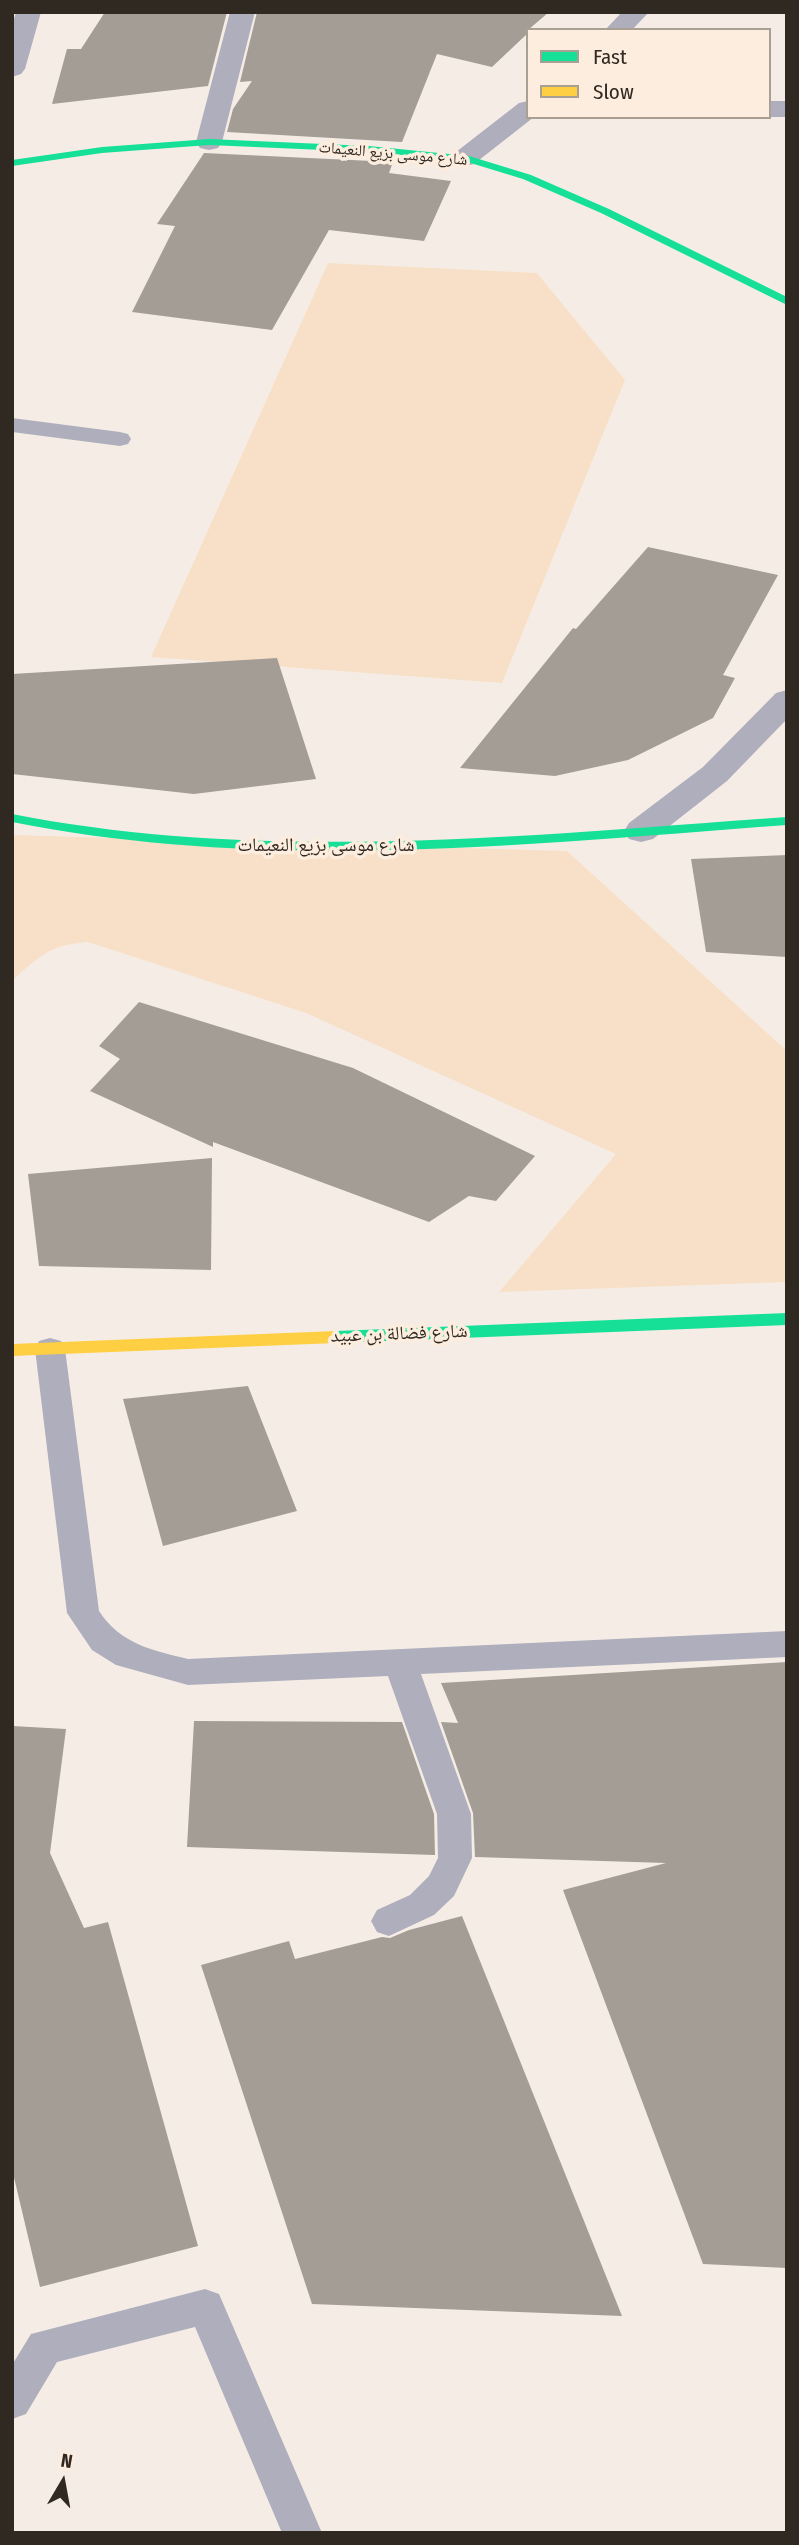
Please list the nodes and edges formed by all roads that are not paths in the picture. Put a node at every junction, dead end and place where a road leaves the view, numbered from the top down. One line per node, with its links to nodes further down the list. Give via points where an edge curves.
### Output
1 (29, 12): 5 (street)
2 (243, 12): 7 (street)
3 (637, 12): 4 (street)
4 (619, 28)
5 (12, 69)
6 (526, 111): 8 (street)
7 (209, 142): 8 (street, شارع موسى بزيع النعيمات, via 369,149); 9 (street, شارع موسى بزيع النعيمات)
8 (465, 159): 10 (street, شارع موسى بزيع النعيمات, via 527,177 605,211)
9 (12, 163)
10 (787, 302)
11 (12, 425): 12 (lane)
12 (120, 439)
13 (787, 700): 16 (street, via 715,774)
14 (12, 818): 16 (street, شارع موسى بزيع النعيمات, via 61,829 219,845 361,848)
15 (787, 821): 16 (street, شارع موسى بزيع النعيمات)
16 (641, 831)
17 (787, 1320): 18 (street, شارع فضالة بن عبيد)
18 (50, 1349): 19 (street, شارع فضالة بن عبيد); 21 (lane, via 83,1613 94,1632 120,1655 188,1672)
19 (12, 1350)
20 (787, 1644): 21 (lane)
21 (400, 1663): 22 (lane, via 454,1814 455,1858 442,1886 422,1905)
22 (389, 1921)
23 (12, 2401): 24 (lane, via 45,2347 205,2307)
24 (302, 2533)

